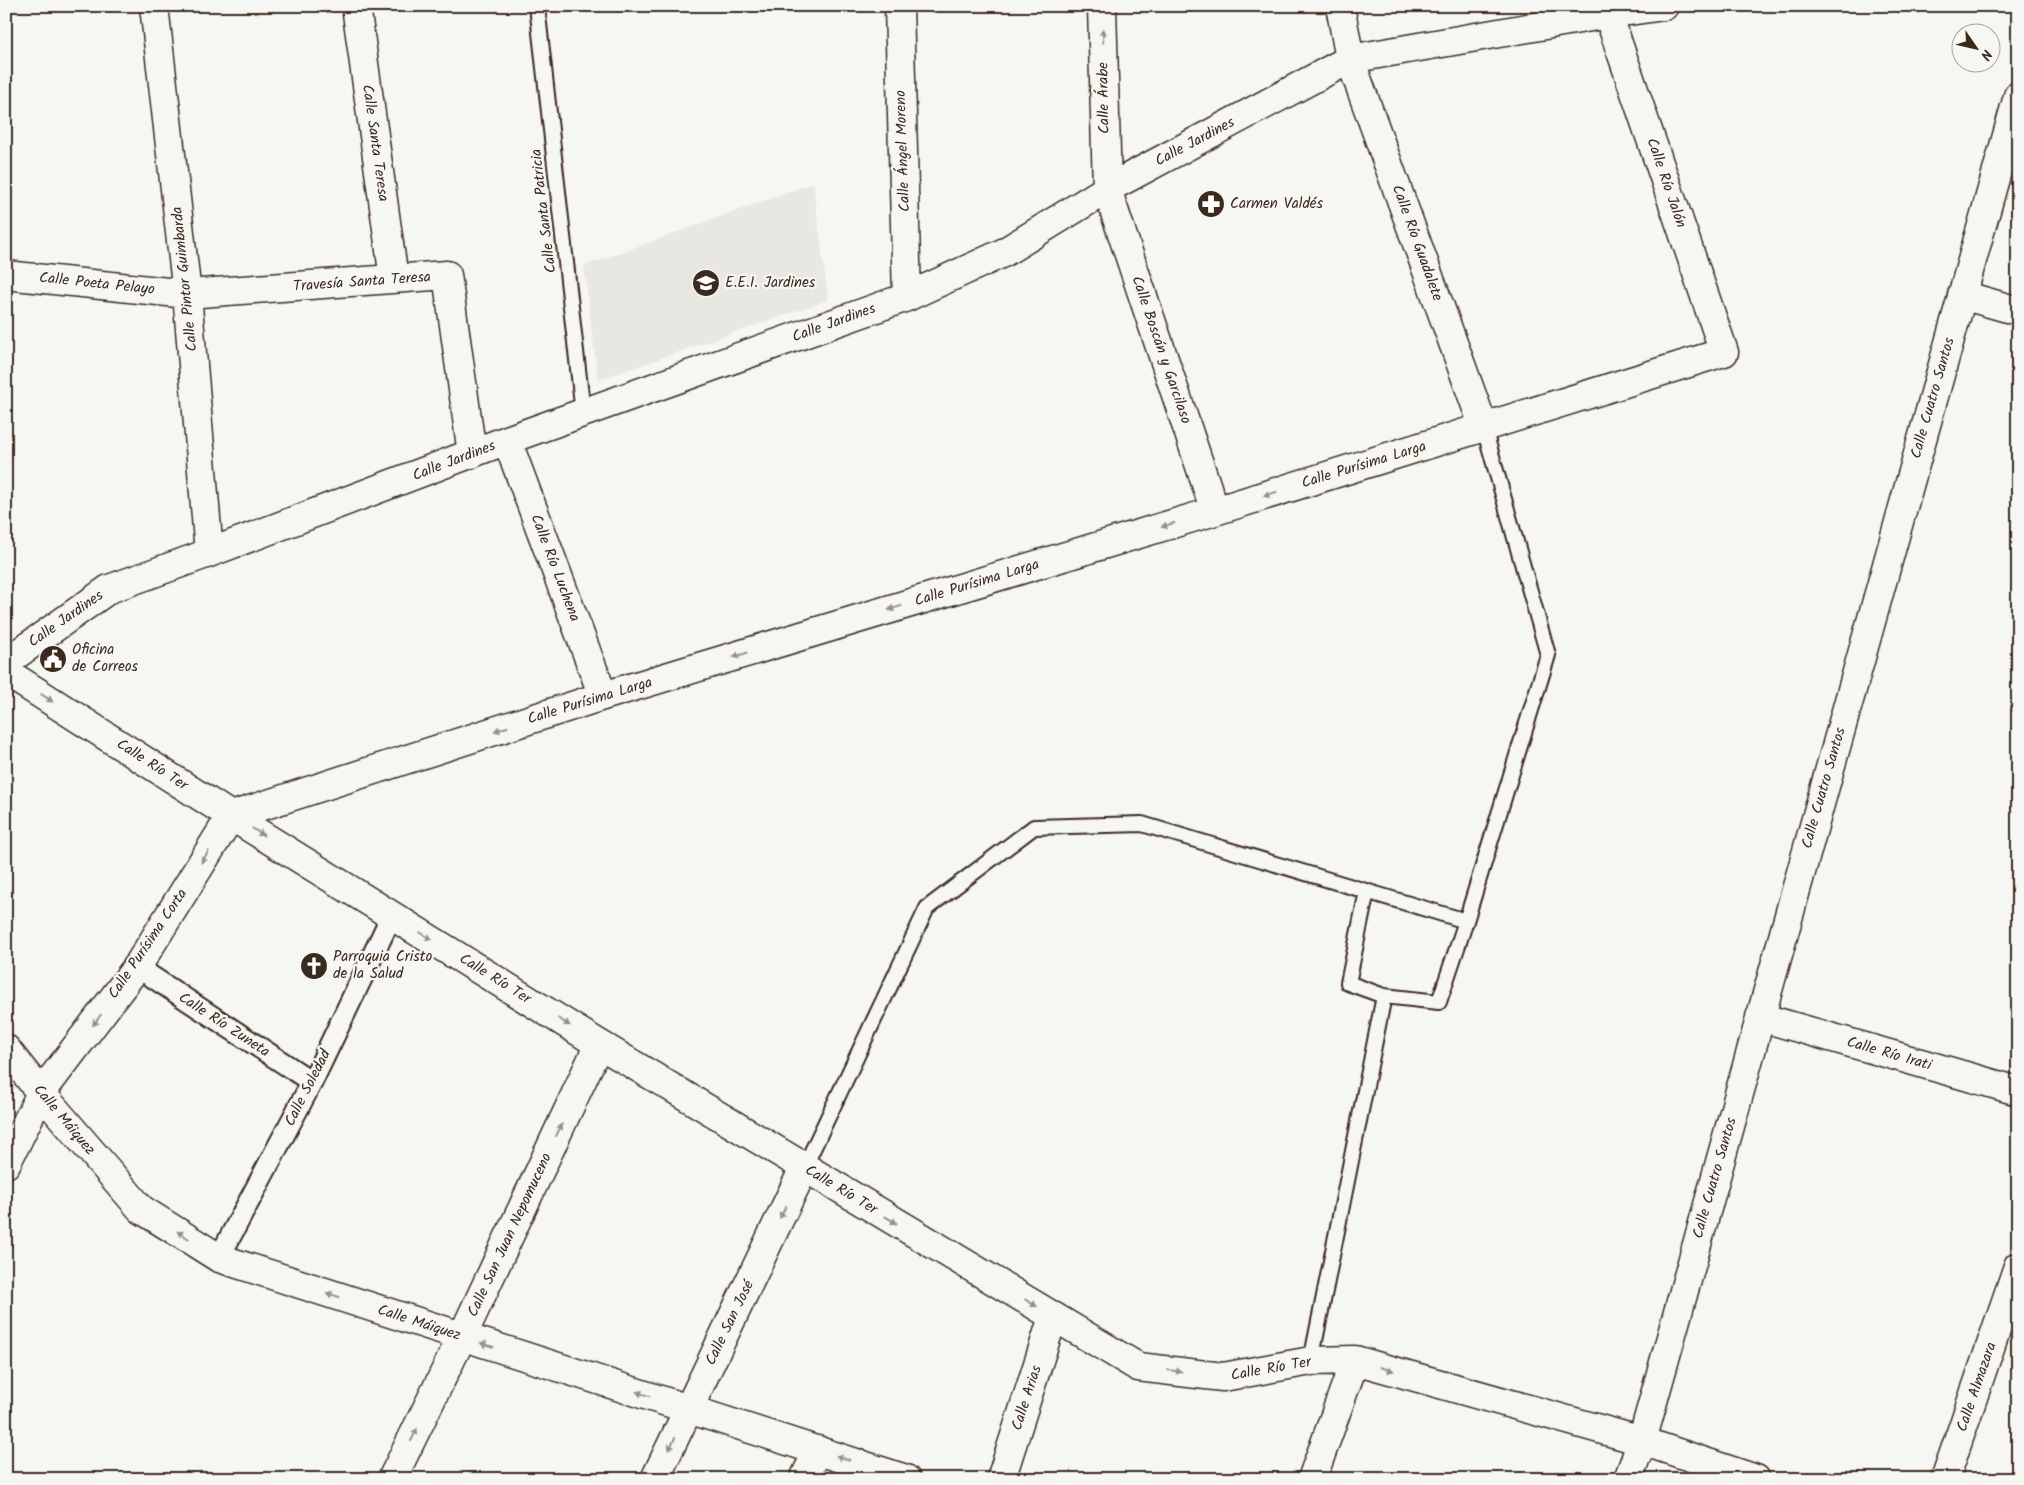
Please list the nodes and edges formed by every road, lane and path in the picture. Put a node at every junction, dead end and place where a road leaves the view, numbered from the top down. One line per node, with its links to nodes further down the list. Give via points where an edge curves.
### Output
1 (154, 6): 14 (street, Calle Pintor Guimbarda)
2 (356, 6): 13 (street, Calle Santa Teresa)
3 (537, 6): 19 (lane, Calle Santa Patricia)
4 (899, 6): 16 (street, Calle Ángel Moreno)
5 (1102, 6): 11 (street, Calle Árabe, one-way to 5)
6 (1340, 6): 9 (street, Calle Río Guadalete)
7 (1664, 6): 8 (street, Calle Jardines)
8 (1608, 10): 9 (street, Calle Jardines); 18 (street, Calle Río Jalón)
9 (1350, 58): 11 (street, Calle Jardines); 20 (street, Calle Río Guadalete)
10 (2018, 96): 15 (street, Calle Cuatro Santos)
11 (1106, 190): 16 (street, Calle Jardines, via 1003,253); 23 (street, Calle Boscán y Garcilaso)
12 (6, 274): 14 (street, Calle Poeta Pelayo)
13 (394, 279): 14 (street, Travesía Santa Teresa); 22 (street, Travesía Santa Teresa, via 447,275)
14 (187, 294): 24 (street, Calle Pintor Guimbarda)
15 (1962, 295): 17 (street); 34 (street, Calle Cuatro Santos)
16 (907, 297): 19 (street, Calle Jardines)
17 (2018, 311)
18 (1724, 352): 20 (street, Calle Purísima Larga)
19 (583, 413): 21 (street, Calle Jardines)
20 (1484, 428): 23 (street, Calle Purísima Larga, one-way to 23); 31 (lane, via 1548,655)
21 (507, 440): 22 (street, Calle Jardines); 27 (street, Calle Río Luchena)
22 (472, 454): 24 (street, Calle Jardines)
23 (1215, 511): 27 (street, Calle Purísima Larga, one-way to 27)
24 (209, 553): 25 (street, Calle Jardines, via 109,589)
25 (6, 662)
26 (6, 672): 28 (street, Calle Río Ter, one-way to 28)
27 (603, 696): 28 (street, Calle Purísima Larga, one-way to 28)
28 (231, 816): 30 (street, Calle Río Ter, one-way to 30); 32 (street, Calle Purísima Corta, one-way to 32)
29 (1367, 892): 31 (lane); 33 (lane, via 1348,983); 41 (lane, via 1142,824 1034,827 927,908)
30 (392, 915): 35 (street, Calle Río Ter, one-way to 35); 37 (street, Calle Soledad)
31 (1466, 921): 33 (lane, via 1439,1002)
32 (137, 967): 37 (street, Calle Río Zuneta); 39 (street, Calle Purísima Corta, one-way to 39)
33 (1384, 996): 47 (lane)
34 (1760, 1018): 38 (street, Calle Río Irati); 49 (street, Calle Cuatro Santos)
35 (599, 1044): 41 (street, Calle Río Ter); 45 (street, Calle San Juan Nepomuceno, one-way to 35)
36 (6, 1049): 39 (street, Calle Máiquez)
37 (312, 1082): 42 (street, Calle Soledad)
38 (2018, 1090)
39 (41, 1092): 40 (street, Calle Purísima Corta); 42 (street, Calle Máiquez, one-way to 39, via 141,1209)
40 (6, 1164)
41 (804, 1168): 44 (street, Calle Río Ter, one-way to 44); 48 (street, Calle San José, one-way to 48)
42 (219, 1258): 45 (street, Calle Máiquez, one-way to 42)
43 (2016, 1277): 59 (street, Calle Almazara)
44 (1054, 1316): 47 (street, Calle Río Ter, one-way to 47, via 1138,1367 1223,1377); 55 (street, Calle Arias)
45 (462, 1337): 48 (street, Calle Máiquez, one-way to 45); 51 (street, Calle San Juan Nepomuceno, one-way to 45)
46 (1355, 1360): 47 (street, Calle Río Ter); 49 (street, Calle Río Ter, one-way to 49); 56 (street)
47 (1311, 1361)
48 (689, 1408): 50 (street, Calle Máiquez); 52 (street, Calle San José, one-way to 52)
49 (1642, 1441): 57 (street, Calle Cuatro Santos); 58 (street, Calle Río Ter)
50 (818, 1450): 53 (street); 54 (street, Calle Máiquez, one-way to 50)
51 (392, 1479)
52 (655, 1479)
53 (804, 1479)
54 (906, 1479)
55 (1001, 1479)
56 (1312, 1479)
57 (1628, 1479)
58 (1756, 1479)
59 (1946, 1479)

